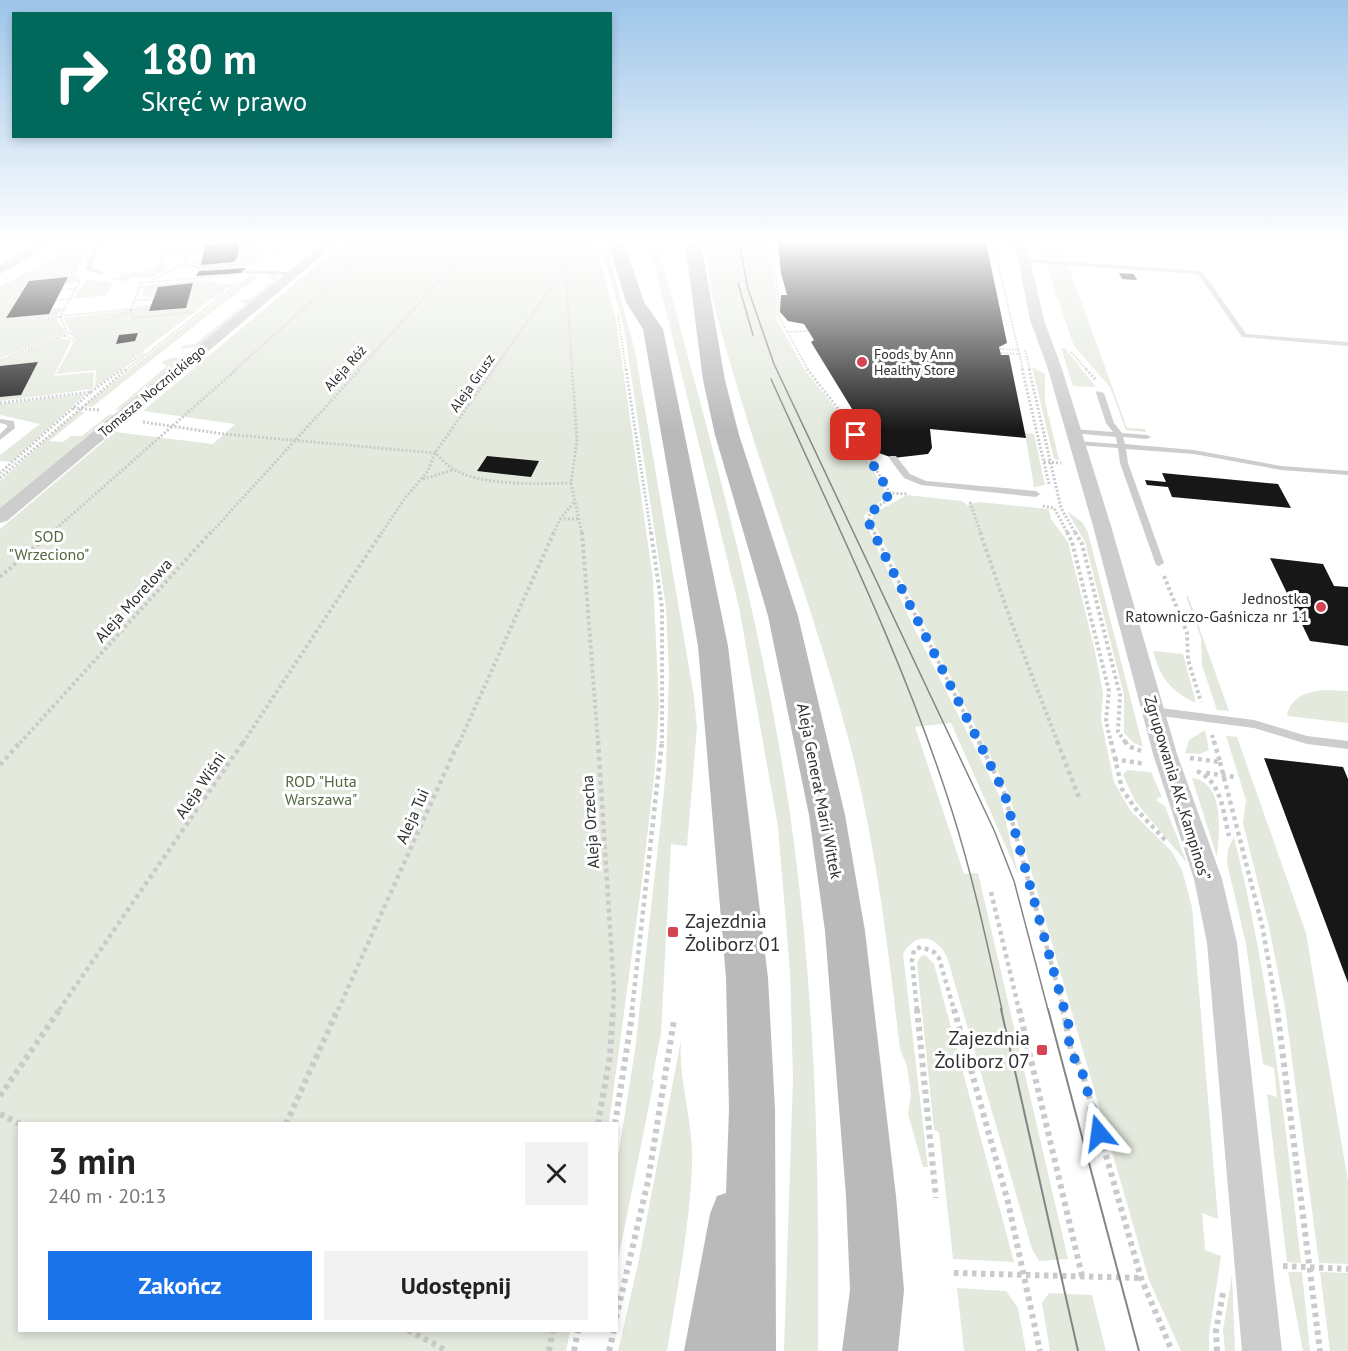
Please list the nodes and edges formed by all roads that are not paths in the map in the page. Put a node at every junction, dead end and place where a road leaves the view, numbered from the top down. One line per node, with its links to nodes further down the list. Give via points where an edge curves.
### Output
1 (256, 305): 17 (street, Tomasza Nocznickiego)
2 (637, 305): 21 (main road, via 653,329 713,646 747,978)
3 (703, 305): 22 (main road, Aleja Generał Marii Wittek, via 716,391 783,616 827,815 845,931 863,1095)
4 (1034, 305): 10 (street, Zgrupowania AK „Kampinos”)
5 (1223, 305): 6 (lane, via 1244,336)
6 (1348, 344)
7 (1100, 393): 9 (lane, via 1110,423)
8 (0, 421): 12 (lane, via 11,423)
9 (1119, 434): 10 (lane); 11 (lane); 13 (lane)
10 (1075, 437): 13 (lane); 19 (street, Zgrupowania AK „Kampinos”)
11 (1147, 437)
12 (0, 438)
13 (1122, 446): 15 (lane); 18 (lane, via 1124,463)
14 (893, 458): 16 (lane, via 903,473 919,482)
15 (1348, 473)
16 (1035, 494)
17 (0, 517)
18 (1159, 563)
19 (1153, 711): 20 (lane, via 1254,724 1307,740); 27 (street, Zgrupowania AK „Kampinos”, via 1208,879 1221,943)
20 (1348, 745)
21 (752, 1109): 23 (main road); 24 (main road)
22 (877, 1290): 25 (main road, Aleja Generał Marii Wittek); 26 (main road)
23 (712, 1351)
24 (748, 1351)
25 (870, 1351)
26 (880, 1351)
27 (1262, 1351)

